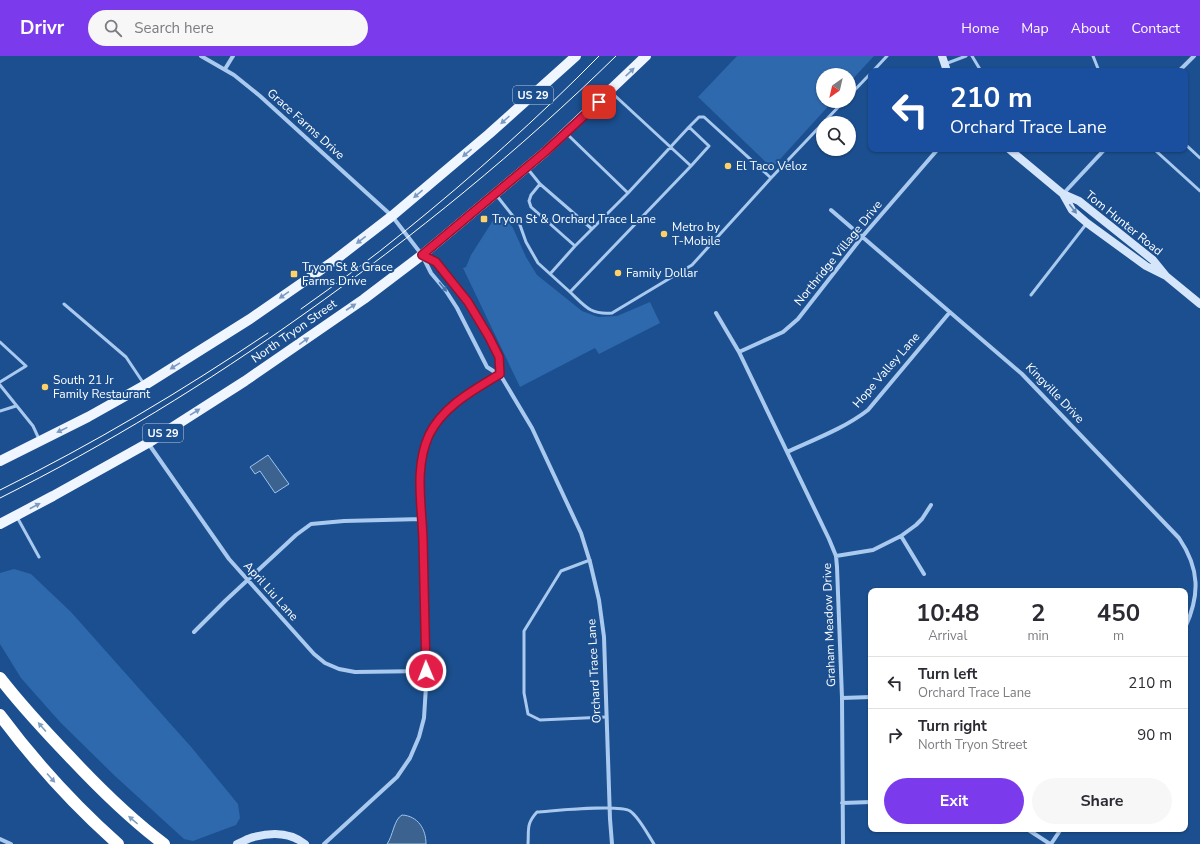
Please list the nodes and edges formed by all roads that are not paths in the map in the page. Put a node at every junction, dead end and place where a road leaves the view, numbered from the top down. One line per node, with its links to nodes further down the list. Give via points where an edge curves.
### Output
1 (201, 56): 16 (street, Grace Farms Drive)
2 (233, 56): 16 (street)
3 (576, 56): 39 (main road, US 29, one-way to 39)
4 (646, 56): 19 (main road, North Tryon Street / US 29, one-way to 4)
5 (887, 56): 11 (lane)
6 (942, 56): 12 (street)
7 (966, 56): 12 (lane)
8 (972, 56): 13 (lane)
9 (1093, 56): 14 (lane)
10 (1194, 56): 15 (street)
11 (876, 68)
12 (946, 68)
13 (979, 68)
14 (1098, 68)
15 (1182, 68)
16 (225, 69): 39 (street, Grace Farms Drive, via 260,96)
17 (868, 76): 18 (lane)
18 (856, 89)
19 (610, 91): 22 (main road, North Tryon Street / US 29); 24 (lane)
20 (837, 108): 32 (lane)
21 (689, 127): 24 (lane); 30 (lane, via 709,146); 32 (lane, via 704,117)
22 (566, 133): 31 (main road, North Tryon Street / US 29); 35 (lane)
23 (1188, 147): 29 (lane)
24 (671, 148): 30 (lane); 35 (lane)
25 (935, 152): 42 (street, Northridge Village Drive)
26 (1013, 152): 37 (street, Tom Hunter Road)
27 (1102, 152): 37 (street)
28 (1157, 152): 34 (lane)
29 (1200, 158)
30 (691, 166): 47 (lane)
31 (526, 168): 33 (lane); 36 (main road, North Tryon Street / US 29)
32 (771, 178): 47 (lane, via 692,265 612,313 600,314 588,309)
33 (540, 184): 41 (lane); 43 (lane, via 531,195 531,207)
34 (1200, 192)
35 (628, 193): 41 (lane)
36 (496, 194): 44 (main road, North Tryon Street / US 29); 45 (lane, via 520,225 538,263)
37 (1063, 194): 40 (street, Tom Hunter Road, one-way to 40, via 1072,210); 46 (street, Tom Hunter Road, via 1079,201 1153,260)
38 (831, 210): 42 (street, Kingville Drive)
39 (392, 216): 44 (street, Orchard Trace Lane); 57 (main road, US 29, one-way to 57, via 335,260 268,306)
40 (1087, 223): 46 (street, Tom Hunter Road, via 1146,266); 48 (lane)
41 (592, 229): 43 (lane)
42 (862, 237): 51 (street, Kingville Drive); 54 (street, Northridge Village Drive, via 798,319 773,337)
43 (575, 246): 45 (lane)
44 (422, 255): 55 (street, Orchard Trace Lane, one-way to 55, via 430,273 457,308 487,367); 55 (street, Orchard Trace Lane, via 436,262 468,302 499,357); 61 (main road, North Tryon Street / US 29, one-way to 44, via 292,349)
45 (550, 274): 47 (lane)
46 (1166, 276): 50 (street, Tom Hunter Road)
47 (570, 292)
48 (1031, 295)
49 (64, 304): 57 (lane, via 126,357)
50 (1200, 304)
51 (950, 312): 62 (street, Hope Valley Lane, via 868,410 823,436); 74 (street, Kingville Drive, via 1022,374 1179,538 1194,562 1197,572 1196,605)
52 (716, 313): 54 (street, Graham Meadow Drive)
53 (0, 342): 56 (lane, via 26,366)
54 (739, 352): 62 (street, Graham Meadow Drive)
55 (500, 374): 66 (street, via 456,402 440,418 430,434 422,455 419,476); 71 (street, Orchard Trace Lane, via 532,428 575,519)
56 (0, 383): 58 (lane)
57 (145, 385): 60 (main road, US 29, one-way to 60)
58 (16, 406): 59 (lane); 60 (lane, via 33,426)
59 (0, 411)
60 (40, 441): 63 (main road, US 29)
61 (148, 443): 65 (main road, North Tryon Street / US 29, one-way to 61); 73 (street, April Liu Lane, via 229,559)
62 (787, 452): 69 (street, Graham Meadow Drive)
63 (0, 460)
64 (931, 505): 68 (street, via 916,526)
65 (16, 515): 67 (main road, North Tryon Street / US 29); 70 (lane)
66 (422, 519): 73 (street, via 311,524); 76 (street)
67 (0, 524)
68 (901, 536): 69 (street, via 873,550); 72 (street)
69 (836, 556): 79 (street, Graham Meadow Drive)
70 (39, 557)
71 (590, 560): 81 (street, Orchard Trace Lane, via 604,637); 81 (lane, via 561,571 524,631 524,693 528,714 540,720)
72 (924, 574)
73 (248, 581): 75 (street); 76 (street, April Liu Lane, via 314,654 325,662 339,669 354,672)
74 (1188, 622)
75 (194, 632)
76 (426, 671): 93 (street, via 424,718 410,758 397,777)
77 (0, 678): 90 (highway, one-way to 77, via 128,816 96,785)
78 (868, 697): 79 (street)
79 (842, 698): 83 (street, Graham Meadow Drive)
80 (0, 716): 89 (highway, one-way to 89, via 52,779)
81 (606, 717): 84 (street, Orchard Trace Lane)
82 (868, 802): 83 (street)
83 (842, 803): 97 (street, Graham Meadow Drive)
84 (609, 808): 94 (lane, via 537,812 528,825); 95 (street, Orchard Trace Lane); 96 (lane, via 631,811)
85 (1032, 832): 98 (street)
86 (1059, 832): 98 (street)
87 (0, 839): 88 (street)
88 (11, 844)
89 (118, 844)
90 (164, 844)
91 (238, 844): 92 (street, via 253,837 275,834 289,835)
92 (305, 844)
93 (324, 844)
94 (528, 844)
95 (612, 844)
96 (654, 844)
97 (843, 844)
98 (1051, 844)

